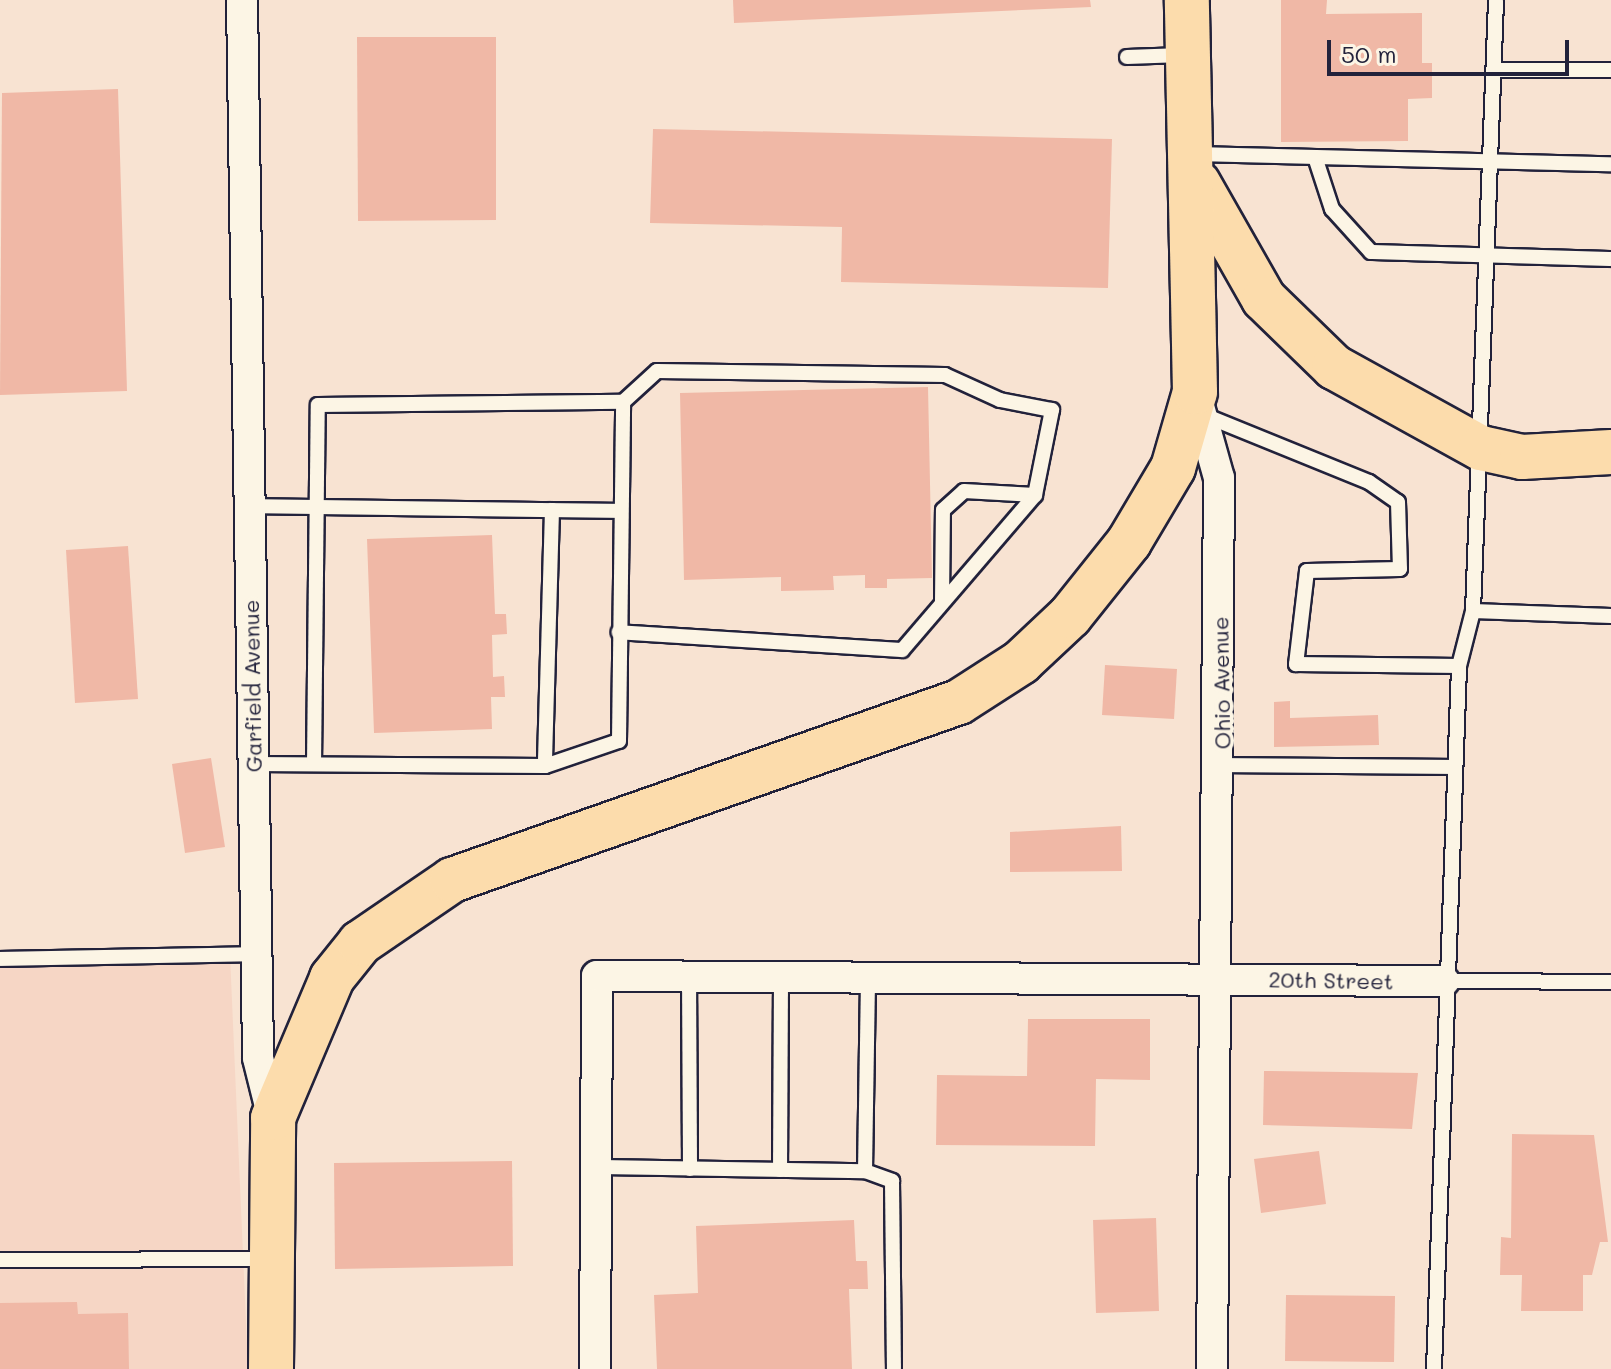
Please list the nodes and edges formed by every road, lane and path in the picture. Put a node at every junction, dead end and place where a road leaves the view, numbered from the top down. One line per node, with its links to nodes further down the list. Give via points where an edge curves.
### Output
1 (242, 0): 19 (street, Garfield Avenue)
2 (1187, 0): 4 (main road, Ohio Avenue)
3 (1496, 0): 6 (lane)
4 (1189, 55): 5 (lane); 10 (main road, Ohio Avenue)
5 (1127, 57)
6 (1494, 70): 7 (lane); 9 (lane)
7 (1611, 70)
8 (1315, 157): 9 (lane); 10 (lane); 12 (lane, via 1332,209 1371,252)
9 (1491, 161): 11 (lane); 12 (lane)
10 (1193, 164): 15 (main road, Ohio Avenue); 16 (main road, via 1264,299 1301,341 1334,367)
11 (1611, 164)
12 (1488, 255): 13 (lane); 16 (lane)
13 (1611, 259)
14 (623, 402): 18 (lane, via 657,371 945,375 1000,400 1052,410); 20 (lane, via 318,405); 22 (lane)
15 (1199, 403): 27 (lane, via 1369,482 1398,502 1400,569 1307,571 1296,664); 30 (street, Ohio Avenue, via 1219,478); 41 (main road, via 1173,468 1129,542 1070,616 1021,662 959,702 517,855 393,914 332,978)
16 (1481, 448): 17 (main road, via 1522,457); 24 (lane)
17 (1611, 452)
18 (1035, 495): 23 (lane); 23 (lane, via 964,491 943,510)
19 (249, 506): 20 (lane); 28 (street, Garfield Avenue)
20 (315, 507): 21 (lane); 29 (lane)
21 (552, 510): 22 (lane); 31 (lane)
22 (620, 511): 26 (lane)
23 (942, 601): 26 (lane, via 902,650)
24 (1473, 611): 25 (lane); 27 (lane)
25 (1611, 616)
26 (619, 632): 31 (lane, via 619,741)
27 (1459, 666): 32 (lane)
28 (253, 764): 29 (lane); 33 (street, Garfield Avenue)
29 (314, 764): 31 (lane)
30 (1222, 765): 32 (lane); 38 (street, Ohio Avenue)
31 (545, 766)
32 (1451, 767): 39 (lane)
33 (256, 954): 34 (lane); 41 (street, Garfield Avenue, via 258,1058)
34 (0, 959)
35 (689, 972): 36 (street, 20th Street); 42 (street, 20th Street, via 597,976); 43 (lane)
36 (781, 978): 37 (street, 20th Street); 44 (lane)
37 (868, 978): 38 (street, 20th Street); 45 (lane)
38 (1219, 979): 39 (street, 20th Street); 51 (street, Ohio Avenue)
39 (1444, 981): 40 (lane); 52 (lane)
40 (1611, 982)
41 (273, 1118): 46 (main road, Garfield Avenue)
42 (600, 1167): 43 (lane); 49 (street)
43 (690, 1169): 44 (lane)
44 (780, 1170): 45 (lane)
45 (865, 1171): 50 (lane, via 892,1181)
46 (272, 1259): 47 (lane); 48 (main road, Garfield Avenue)
47 (0, 1260)
48 (271, 1369)
49 (595, 1369)
50 (894, 1369)
51 (1212, 1369)
52 (1434, 1369)

